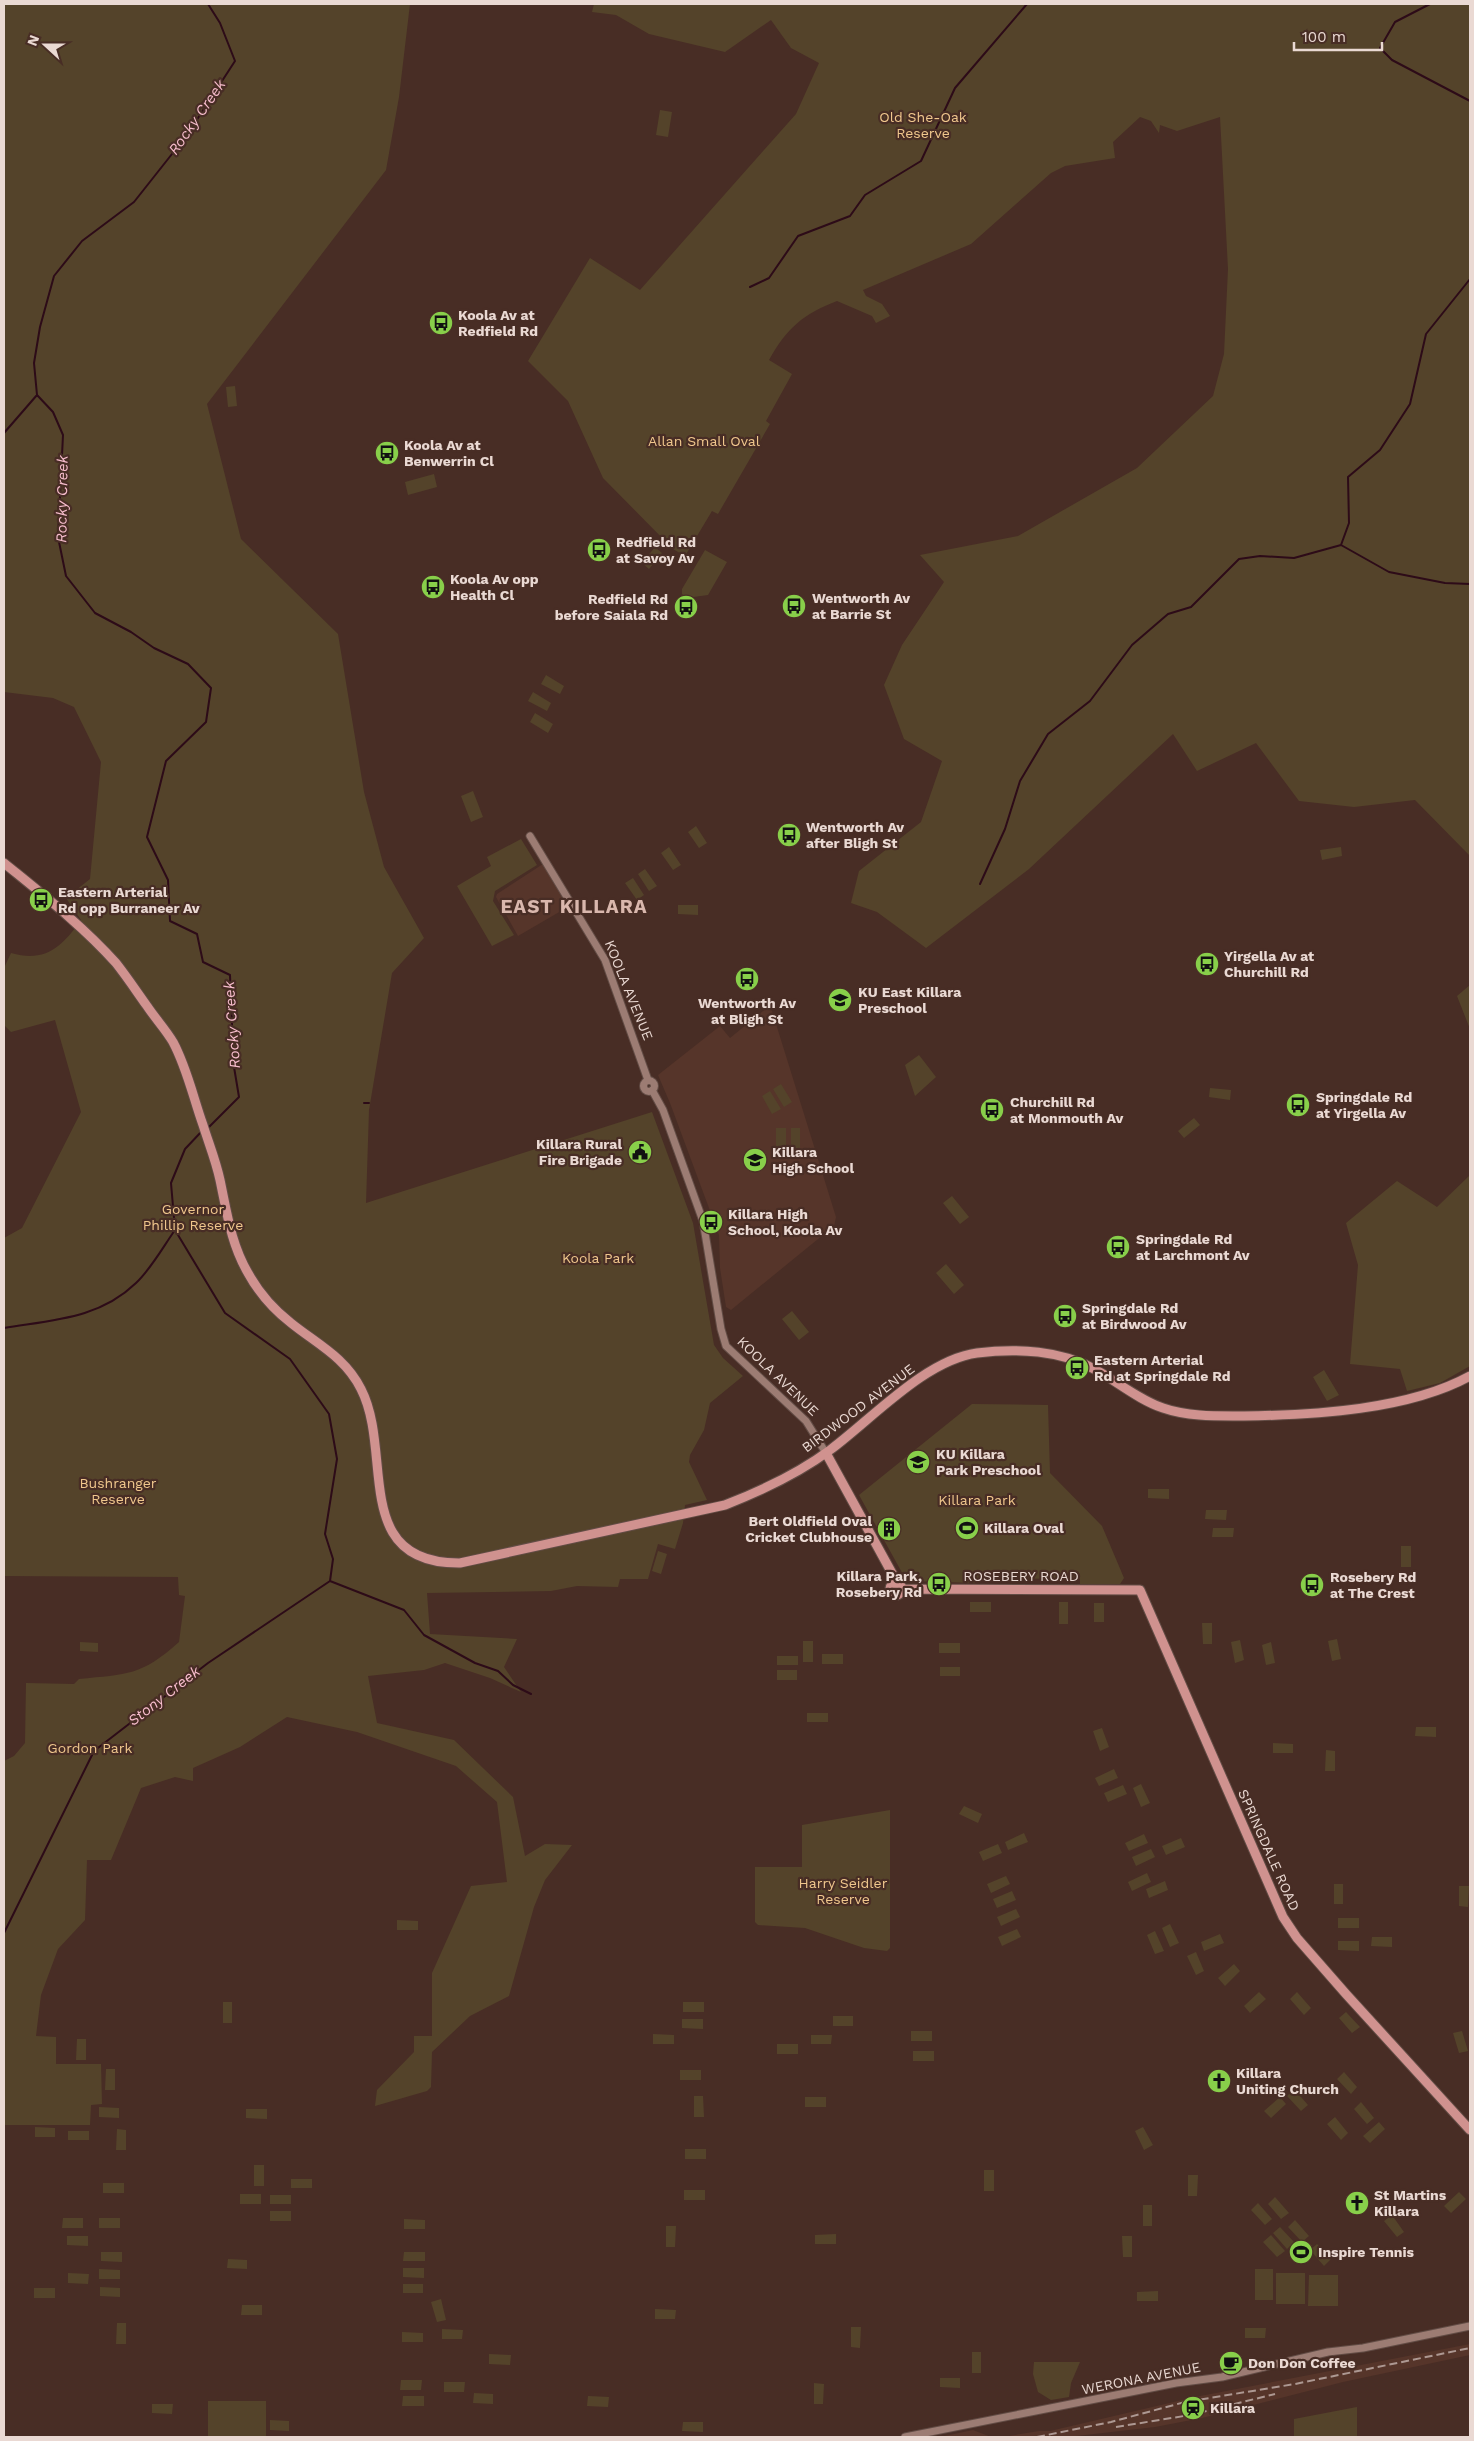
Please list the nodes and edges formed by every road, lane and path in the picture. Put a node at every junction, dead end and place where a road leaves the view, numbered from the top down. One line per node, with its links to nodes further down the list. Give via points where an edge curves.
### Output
1 (530, 836): 4 (street, KOOLA AVENUE, via 605,960 648,1080 644,1087 647,1091 652,1090 663,1110 703,1221 720,1329 726,1346 806,1421)
2 (4, 862): 4 (main road, BIRDWOOD AVENUE, via 116,963 172,1040 216,1161 231,1234 249,1275 277,1311 345,1364 364,1395 376,1443 374,1486 378,1515 392,1540 415,1558 429,1564 462,1567 536,1545 725,1505 756,1493)
3 (1470, 1376): 4 (main road, BIRDWOOD AVENUE, via 1432,1393 1362,1408 1282,1416 1210,1416 1160,1407 1094,1368 1056,1354 989,1352 953,1359 918,1380)
4 (826, 1453): 5 (main road, KOOLA AVENUE)
5 (899, 1586): 6 (main road, ROSEBERY ROAD)
6 (1140, 1590): 7 (main road, SPRINGDALE ROAD, via 1283,1916 1297,1938 1335,1982)
7 (1470, 2130)
8 (1470, 2326): 9 (street, WERONA AVENUE)
9 (905, 2437)

